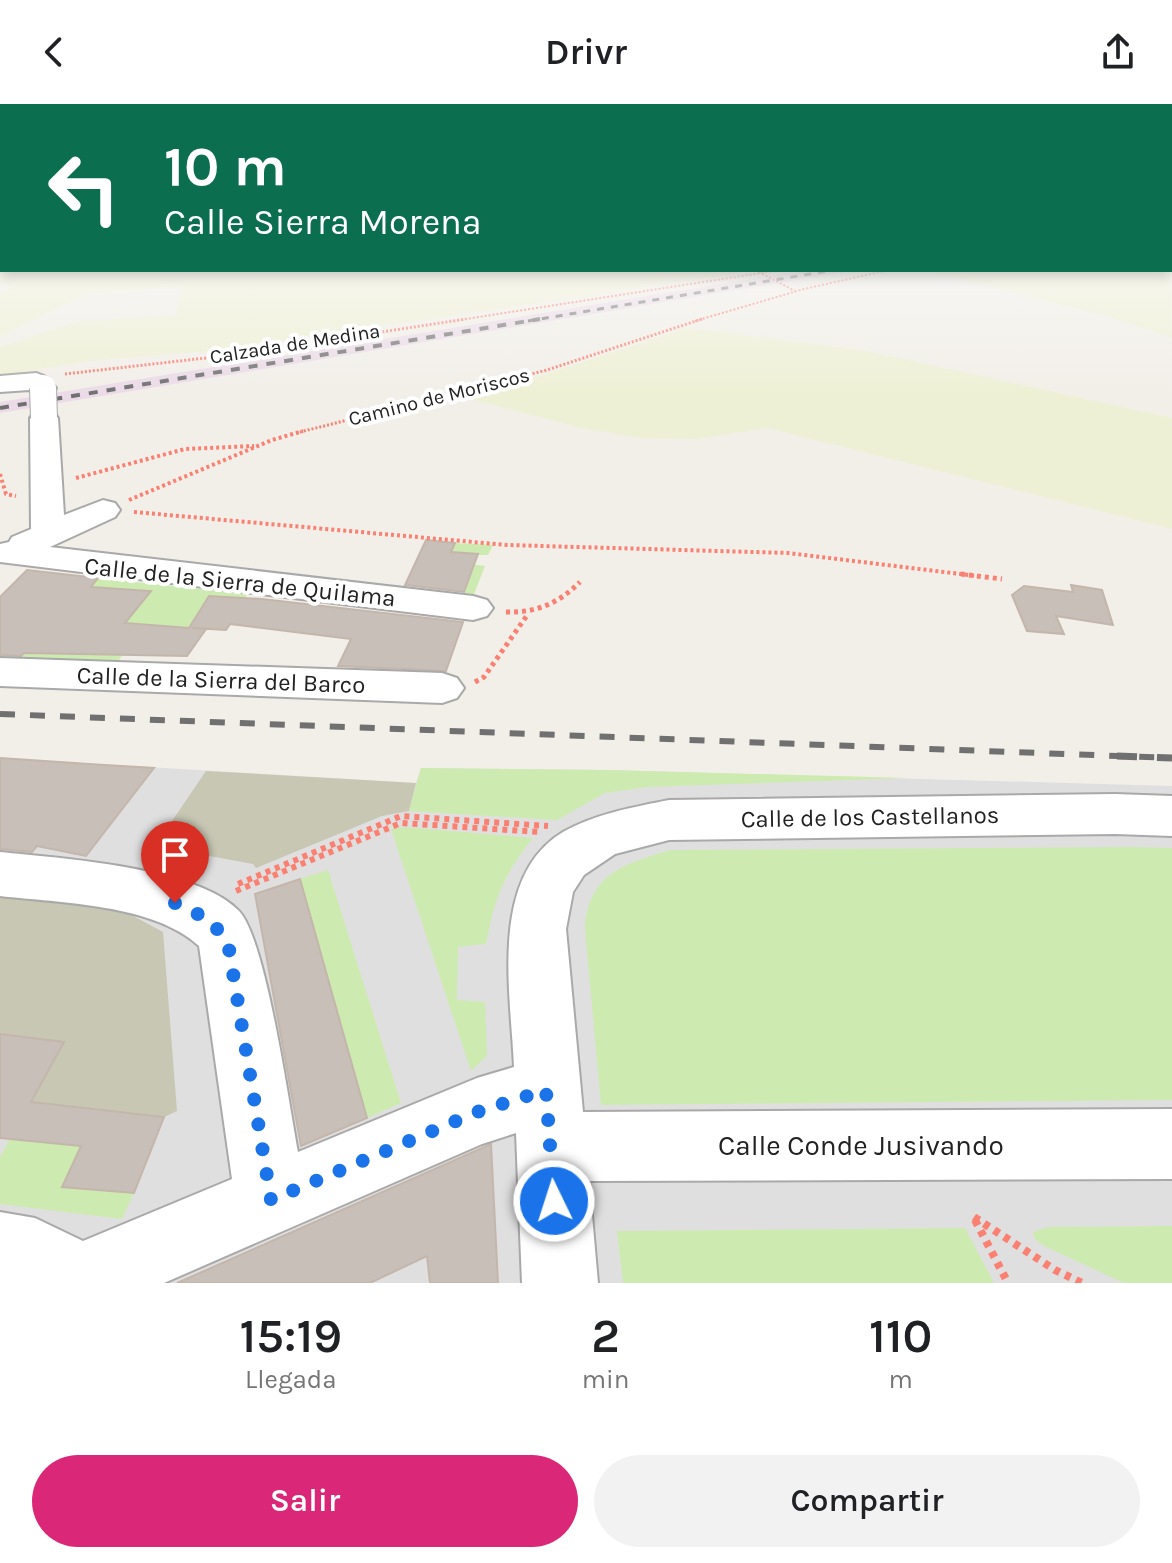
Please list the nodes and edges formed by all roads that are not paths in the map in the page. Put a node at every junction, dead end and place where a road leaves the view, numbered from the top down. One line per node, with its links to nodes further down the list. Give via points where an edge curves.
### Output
1 (0, 384): 3 (street, via 41,396)
2 (107, 509): 3 (street)
3 (49, 534): 4 (street)
4 (4, 555): 5 (street, Calle de la Sierra de Quilama)
5 (473, 608)
6 (0, 672): 7 (street, Calle de la Sierra del Barco)
7 (442, 688)
8 (1172, 816): 10 (street, Calle de los Castellanos, via 669,820 598,837 561,837 557,869 545,891 537,929)
9 (0, 874): 12 (street, via 129,890 175,903 218,926 228,943)
10 (548, 1118): 11 (street, Calle Conde Jusivando); 12 (street, Calle Conde Jusivando, via 477,1112); 15 (street)
11 (1172, 1144)
12 (271, 1200): 14 (street, Calle Conde Jusivando)
13 (0, 1250): 14 (street, via 35,1256)
14 (78, 1282)
15 (560, 1283)

